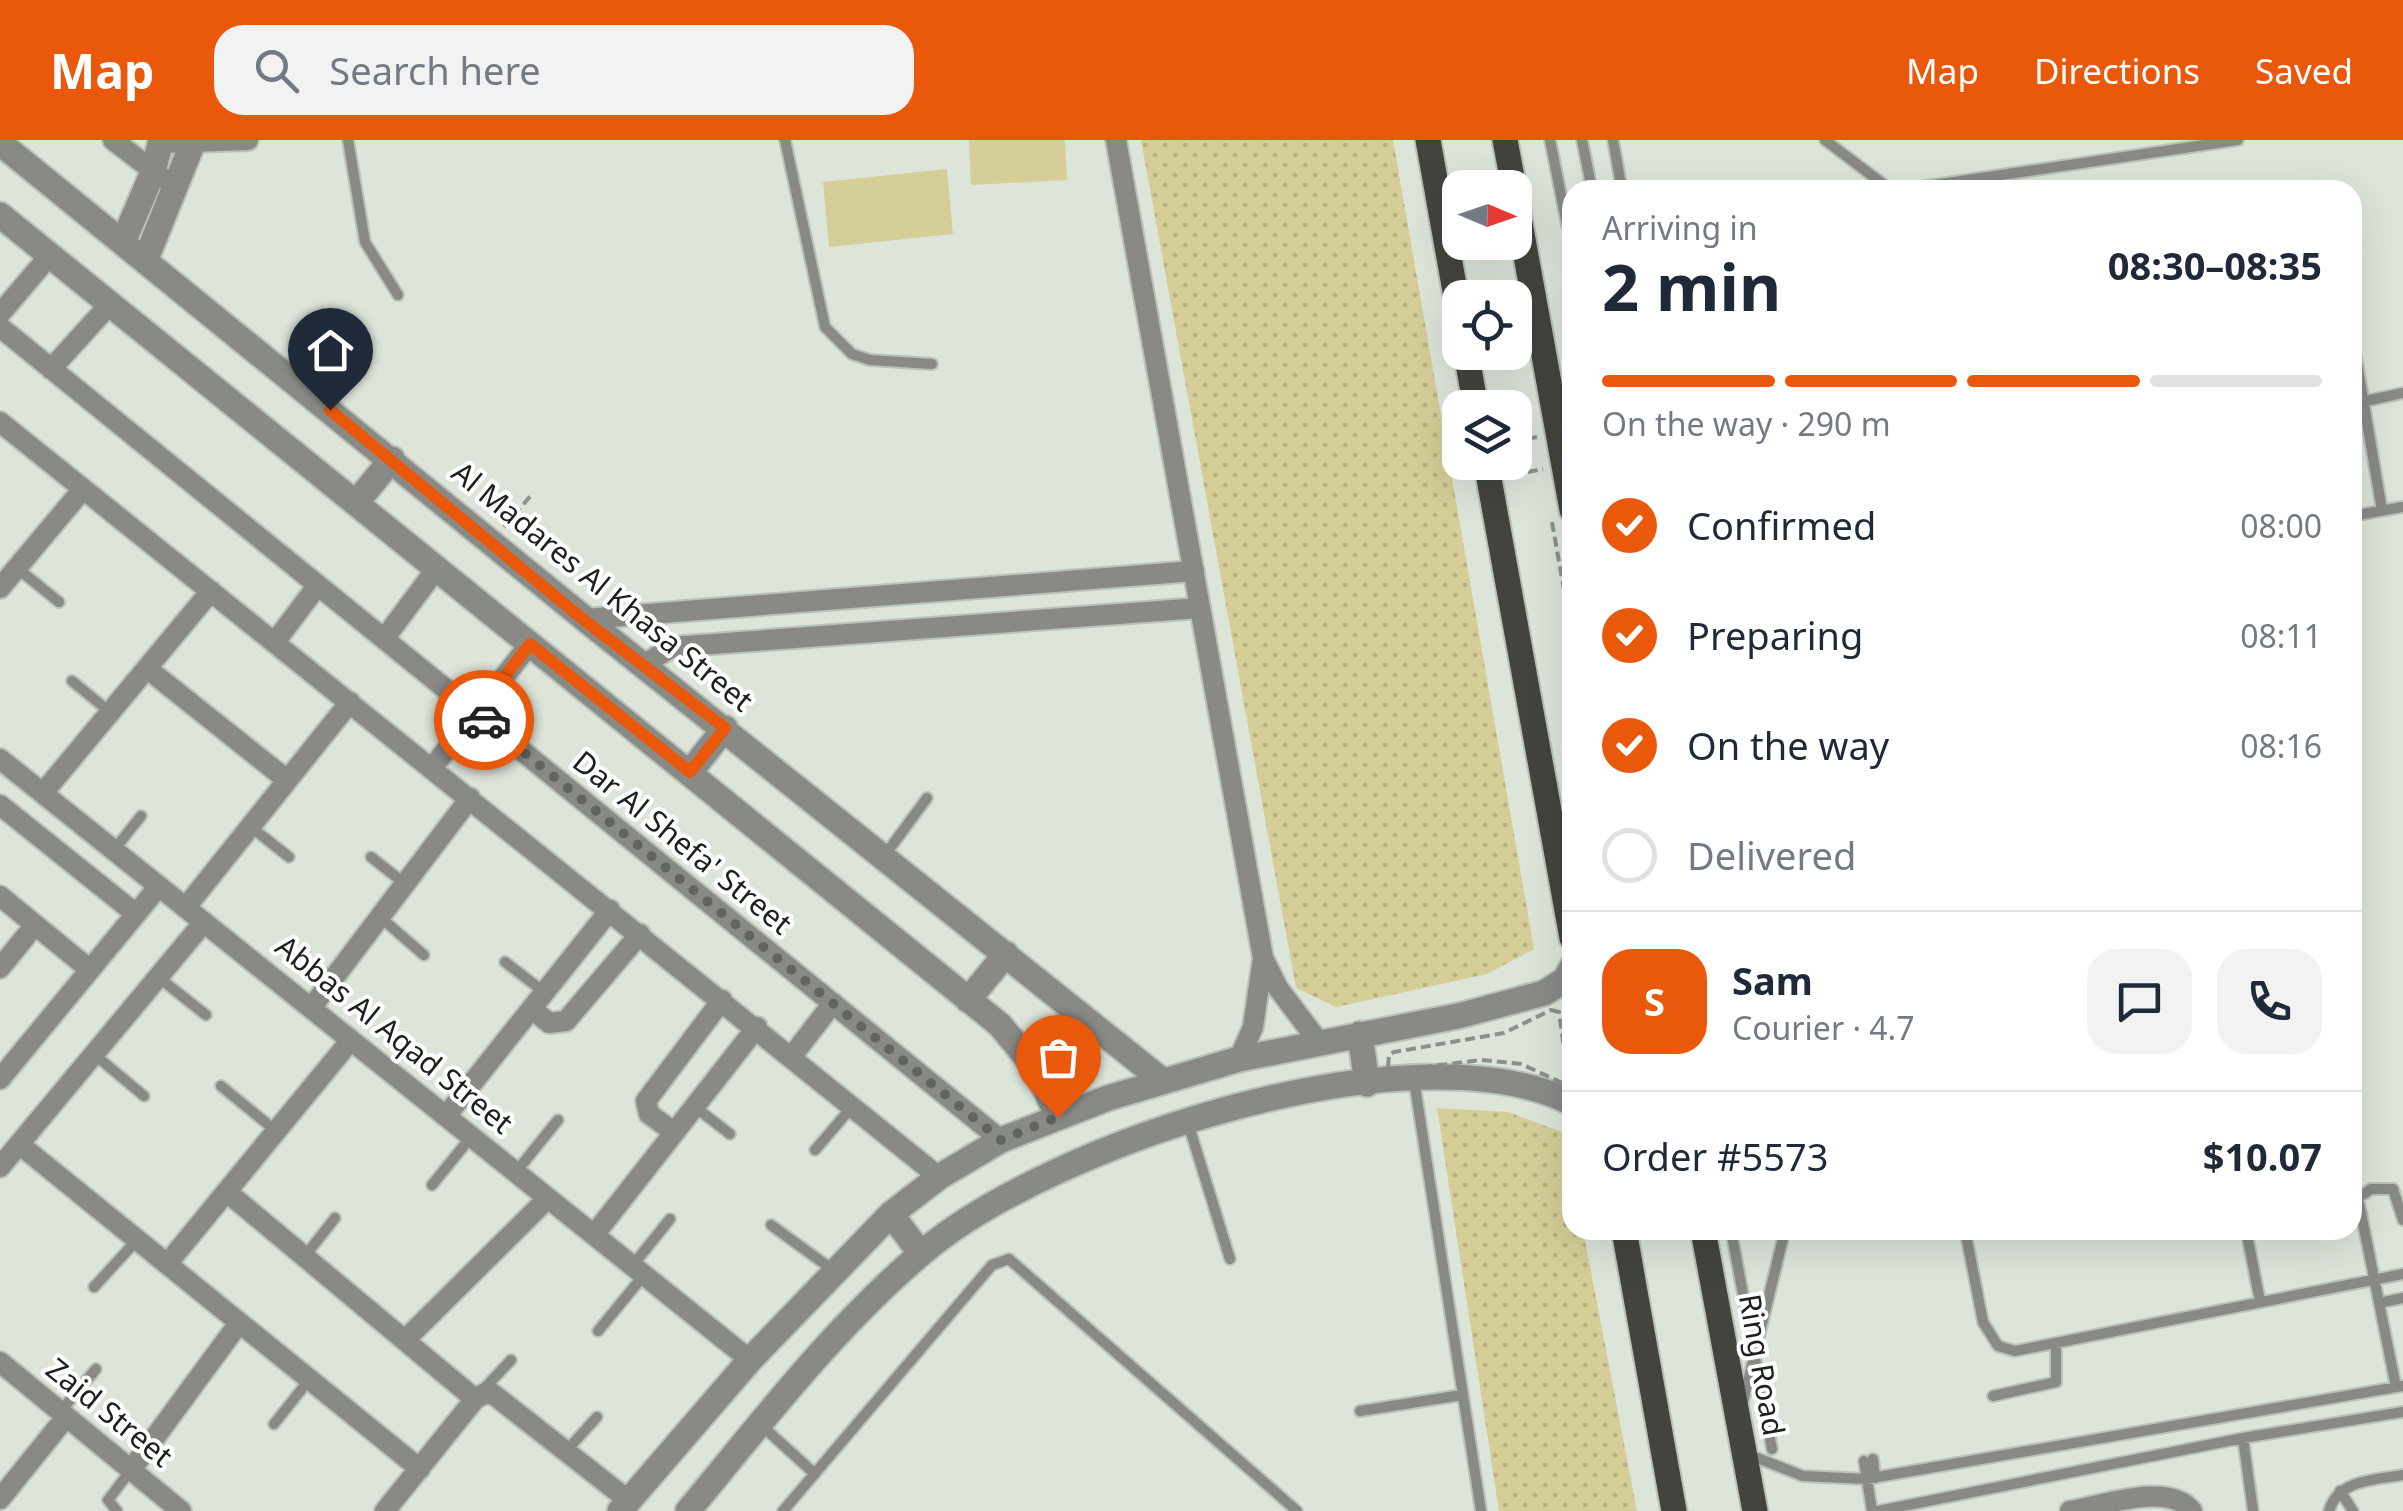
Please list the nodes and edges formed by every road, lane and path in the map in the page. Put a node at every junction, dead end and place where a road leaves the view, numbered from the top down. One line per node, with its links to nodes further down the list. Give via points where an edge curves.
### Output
1 (113, 140): 17 (street)
2 (248, 140): 14 (street)
3 (348, 140): 30 (lane, via 366,242)
4 (785, 140): 34 (lane, via 825,327 852,354)
5 (1116, 140): 56 (street)
6 (1428, 140): 29 (main road)
7 (1505, 140): 16 (main road)
8 (1550, 140): 23 (lane)
9 (1582, 140): 18 (lane)
10 (1613, 140): 19 (lane)
11 (1825, 140): 20 (lane)
12 (2238, 140): 21 (lane)
13 (160, 141): 14 (street); 17 (street)
14 (193, 142): 22 (street)
15 (0, 143): 25 (street, Al Madares Al Khasa Street)
16 (1511, 170)
17 (153, 172): 22 (street); 25 (street)
18 (1590, 180)
19 (1620, 180)
20 (1878, 180)
21 (1968, 180)
22 (177, 189): 28 (street)
23 (1562, 200)
24 (0, 215): 26 (street)
25 (122, 242): 28 (street, Al Madares Al Khasa Street)
26 (50, 256): 31 (street); 32 (street)
27 (1527, 260): 42 (main road)
28 (145, 261): 43 (street, Al Madares Al Khasa Street)
29 (1453, 280)
30 (398, 295)
31 (110, 304): 35 (street); 49 (street)
32 (0, 314)
33 (0, 327): 35 (street, Dar Al Shefa' Street)
34 (932, 364)
35 (51, 369): 57 (street, Dar Al Shefa' Street)
36 (2403, 393): 37 (lane)
37 (2362, 402)
38 (2362, 421): 51 (lane)
39 (0, 422): 47 (street)
40 (1537, 437): 41 (path)
41 (1532, 438)
42 (1562, 455)
43 (392, 459): 49 (street); 53 (street, Al Madares Al Khasa Street)
44 (1543, 470): 45 (path)
45 (1532, 472)
46 (1489, 480): 89 (main road)
47 (83, 489): 54 (street); 59 (street)
48 (533, 492): 53 (path)
49 (356, 503): 55 (street)
50 (2403, 507): 51 (lane)
51 (2382, 510): 52 (lane)
52 (2362, 514)
53 (491, 542): 63 (street, Al Madares Al Khasa Street)
54 (16, 568): 58 (street); 61 (lane)
55 (436, 568): 65 (street); 67 (street)
56 (1194, 571): 60 (street); 62 (street)
57 (318, 585): 65 (street, Dar Al Shefa' Street); 66 (street)
58 (0, 588)
59 (211, 591): 66 (street); 69 (street)
60 (834, 600): 63 (street); 64 (street)
61 (59, 602)
62 (1200, 608): 64 (street); 102 (street)
63 (584, 620): 68 (street, Al Madares Al Khasa Street)
64 (837, 635): 68 (street, via 672,647)
65 (384, 639): 73 (street, Dar Al Shefa' Street)
66 (275, 642): 71 (street)
67 (530, 644): 73 (street); 77 (street)
68 (646, 664): 74 (street, Al Madares Al Khasa Street)
69 (149, 670): 72 (street); 78 (street)
70 (72, 681): 72 (lane)
71 (350, 702): 76 (street); 78 (street)
72 (112, 713): 79 (street)
73 (476, 713): 76 (street); 111 (street, Dar Al Shefa' Street)
74 (725, 728): 77 (street); 86 (street, Al Madares Al Khasa Street)
75 (0, 759): 79 (street, Abbas Al Aqad Street)
76 (432, 768): 80 (street)
77 (690, 772): 109 (street)
78 (287, 780): 84 (street)
79 (42, 793): 85 (street, Abbas Al Aqad Street)
80 (470, 798): 90 (street); 94 (street)
81 (927, 798): 86 (lane)
82 (0, 805): 95 (street)
83 (141, 816): 85 (lane)
84 (250, 826): 87 (lane); 93 (street)
85 (114, 850): 91 (street, Abbas Al Aqad Street)
86 (884, 856): 100 (street, Al Madares Al Khasa Street)
87 (288, 857)
88 (371, 857): 90 (lane)
89 (1562, 883)
90 (405, 884): 96 (street)
91 (160, 886): 93 (street, Abbas Al Aqad Street); 95 (street)
92 (0, 896): 98 (street)
93 (186, 907): 97 (street, Abbas Al Aqad Street)
94 (610, 910): 99 (street); 110 (street)
95 (136, 914): 105 (street)
96 (380, 917): 101 (lane); 112 (street)
97 (204, 922): 106 (street); 112 (street, Abbas Al Aqad Street)
98 (34, 925): 104 (street); 105 (street)
99 (640, 934): 108 (street); 110 (street, via 566,1021 549,1022)
100 (1006, 954): 109 (street); 125 (street, Al Madares Al Khasa Street)
101 (424, 955)
102 (1263, 958): 118 (street); 122 (street, via 1257,1010)
103 (505, 962): 110 (lane)
104 (0, 968)
105 (89, 970): 123 (street)
106 (158, 977): 113 (lane); 120 (street)
107 (1562, 981): 115 (street, via 1490,1009)
108 (722, 1000): 114 (street); 138 (street, via 646,1101 648,1114)
109 (968, 1000): 134 (street, via 1028,1056)
110 (538, 1001): 133 (street)
111 (832, 1003): 121 (street); 141 (street, Dar Al Shefa' Street)
112 (311, 1008): 117 (street, Abbas Al Aqad Street)
113 (206, 1015)
114 (757, 1028): 121 (street); 132 (street)
115 (1360, 1034): 118 (street); 126 (street)
116 (1562, 1038): 119 (path, via 1556,1010 1504,1033)
117 (351, 1040): 133 (street, Abbas Al Aqad Street); 137 (street)
118 (1318, 1042): 122 (street)
119 (1394, 1052): 127 (path, via 1386,1060 1392,1070 1481,1060 1521,1064)
120 (94, 1054): 129 (lane); 142 (street)
121 (792, 1056): 131 (street)
122 (1240, 1059): 125 (street)
123 (0, 1079)
124 (1414, 1079): 126 (street); 130 (street, via 1491,1077); 188 (lane)
125 (1164, 1081): 134 (street)
126 (1367, 1084): 136 (street)
127 (1562, 1085)
128 (221, 1086): 137 (lane)
129 (144, 1096)
130 (1562, 1100)
131 (852, 1106): 143 (lane); 146 (street)
132 (694, 1107): 138 (street); 139 (lane)
133 (446, 1116): 140 (street, Abbas Al Aqad Street)
134 (1058, 1117): 141 (street)
135 (558, 1120): 145 (lane)
136 (1187, 1122): 165 (street, via 1055,1171 980,1210); 167 (lane)
137 (276, 1132): 148 (street)
138 (674, 1132): 157 (street)
139 (730, 1134)
140 (472, 1136): 145 (street, Abbas Al Aqad Street); 147 (lane)
141 (1001, 1140): 146 (street)
142 (19, 1144): 144 (street); 158 (street)
143 (815, 1150)
144 (0, 1167)
145 (516, 1172): 150 (street, Abbas Al Aqad Street)
146 (939, 1177): 151 (street)
147 (432, 1185)
148 (227, 1192): 166 (street); 168 (street)
149 (2362, 1195): 155 (lane, via 2371,1188 2393,1189)
150 (548, 1198): 157 (street, Abbas Al Aqad Street); 179 (street)
151 (891, 1214): 165 (street); 170 (street)
152 (335, 1218): 166 (lane)
153 (2362, 1218): 172 (lane)
154 (670, 1219): 169 (lane)
155 (2403, 1220)
156 (770, 1225): 170 (lane)
157 (594, 1235): 169 (street, Abbas Al Aqad Street)
158 (137, 1240): 168 (street); 173 (lane)
159 (1626, 1240): 218 (main road)
160 (1706, 1240): 195 (main road, Ring Road)
161 (1733, 1240): 181 (lane)
162 (1783, 1240): 181 (lane)
163 (1967, 1240): 180 (lane, via 1979,1307 1998,1346)
164 (2248, 1240): 175 (lane)
165 (921, 1254): 197 (street)
166 (305, 1256): 179 (street)
167 (1230, 1259)
168 (167, 1264): 177 (street)
169 (638, 1270): 178 (lane); 183 (street, Abbas Al Aqad Street)
170 (834, 1271): 183 (street)
171 (2403, 1274): 172 (lane)
172 (2374, 1279): 175 (lane); 176 (lane)
173 (94, 1287)
174 (2403, 1298): 176 (lane)
175 (2260, 1301): 180 (lane)
176 (2379, 1302): 187 (lane)
177 (239, 1323): 186 (street); 204 (street)
178 (598, 1332)
179 (406, 1339): 189 (street)
180 (2056, 1345): 190 (lane, via 2056,1382)
181 (1754, 1355): 195 (lane); 200 (lane)
182 (511, 1360): 189 (lane)
183 (750, 1360): 210 (street)
184 (0, 1362): 193 (street, Zaid Street)
185 (96, 1369): 193 (lane)
186 (310, 1380): 196 (lane); 203 (street)
187 (2399, 1386): 207 (lane)
188 (1462, 1394): 191 (lane); 217 (lane)
189 (477, 1396): 199 (street, via 494,1393); 203 (street)
190 (1993, 1396)
191 (1360, 1410)
192 (2403, 1412): 198 (lane)
193 (63, 1415): 204 (street, Zaid Street); 209 (street)
194 (596, 1416): 199 (lane)
195 (1738, 1422): 201 (main road, Ring Road)
196 (274, 1424)
197 (760, 1424): 205 (lane); 214 (street)
198 (2244, 1438): 220 (lane); 223 (lane)
199 (567, 1450): 210 (street)
200 (1772, 1450)
201 (1744, 1453): 207 (lane, via 1803,1476); 219 (main road, Ring Road)
202 (1868, 1460): 207 (lane)
203 (420, 1469): 213 (street)
204 (131, 1470): 211 (lane, via 108,1500); 212 (street, Zaid Street)
205 (815, 1474): 215 (lane); 216 (lane, via 992,1265 1009,1260)
206 (2403, 1475): 208 (lane)
207 (1870, 1478): 220 (lane)
208 (2340, 1491): 224 (lane); 225 (lane)
209 (0, 1499)
210 (624, 1506)
211 (116, 1511)
212 (180, 1511)
213 (385, 1511)
214 (688, 1511)
215 (783, 1511)
216 (1298, 1511)
217 (1480, 1511)
218 (1674, 1511)
219 (1755, 1511)
220 (1875, 1511)
221 (2075, 1511): 222 (street, via 2168,1495)
222 (2192, 1511)
223 (2254, 1511)
224 (2329, 1511)
225 (2352, 1511)

